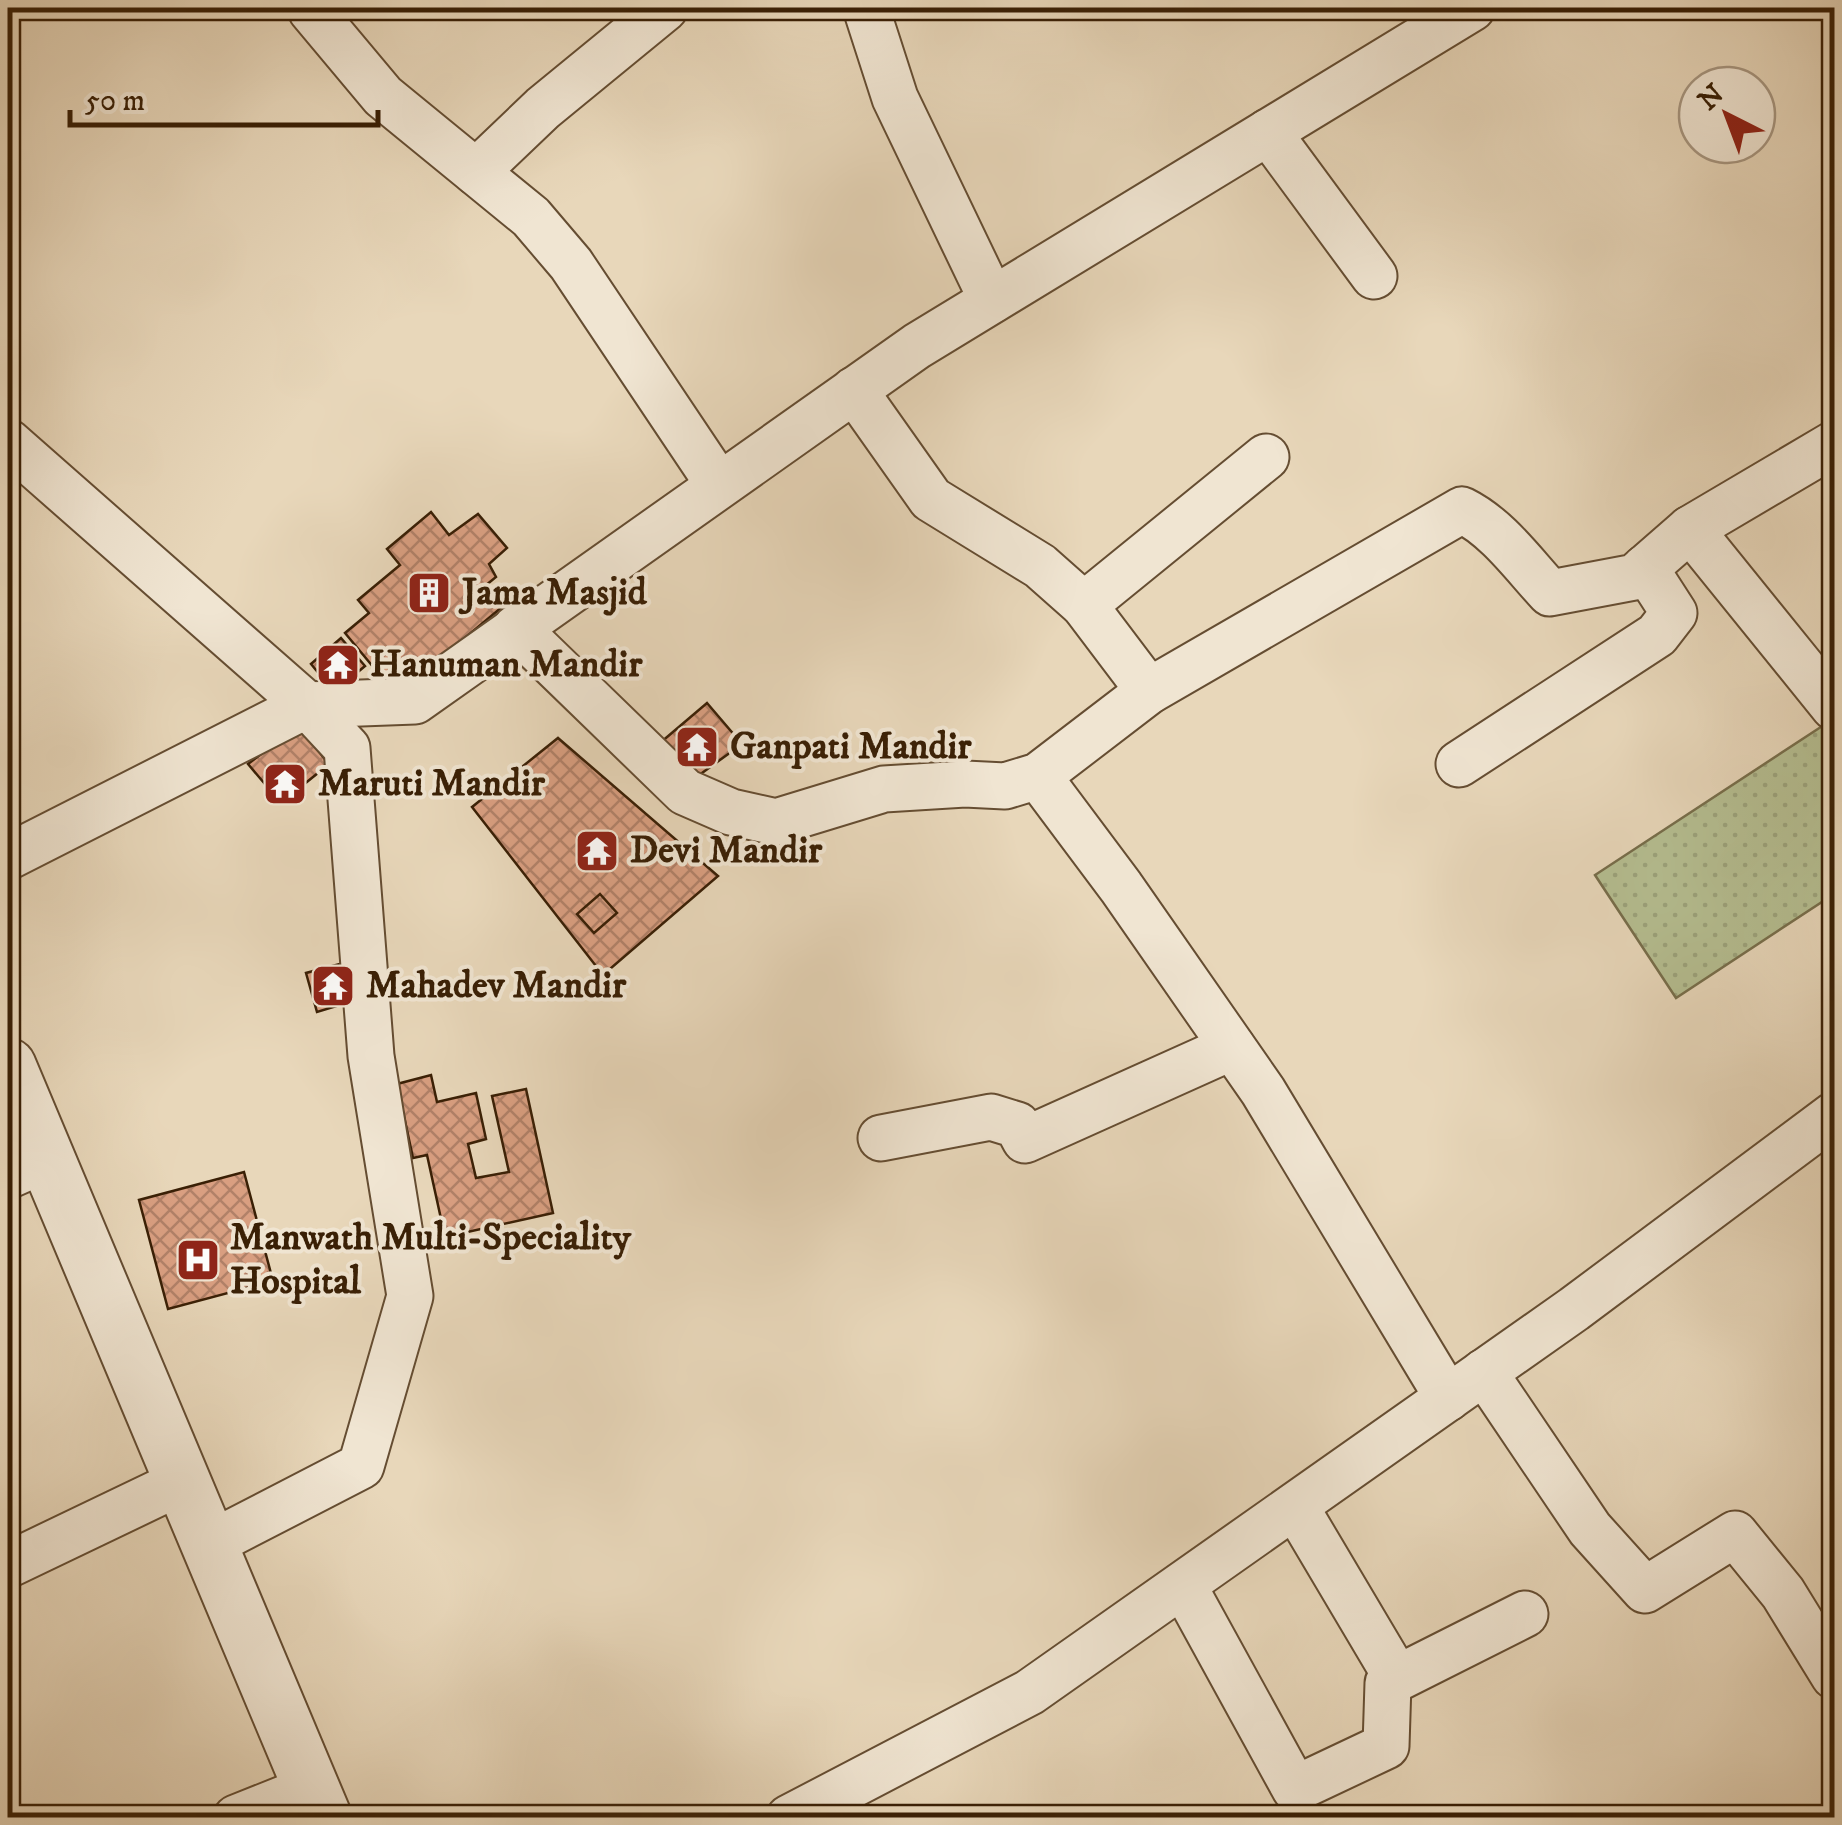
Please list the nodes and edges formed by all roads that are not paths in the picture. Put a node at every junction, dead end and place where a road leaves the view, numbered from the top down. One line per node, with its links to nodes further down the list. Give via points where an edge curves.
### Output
1 (314, 8): 6 (street, via 383,96)
2 (666, 8): 6 (street)
3 (866, 8): 8 (street, via 895,98)
4 (1472, 8): 5 (street)
5 (1268, 132): 7 (street); 8 (street)
6 (476, 172): 13 (street, via 531,217 571,264)
7 (1374, 276)
8 (992, 300): 9 (street)
9 (854, 390): 13 (street); 16 (street, via 932,499 1040,566)
10 (8, 442): 19 (street)
11 (1834, 444): 14 (street)
12 (1266, 457): 16 (street)
13 (720, 485): 17 (street)
14 (1690, 529): 15 (street); 20 (street)
15 (1645, 568): 18 (street, via 1636,577 1550,593 1493,530 1462,510); 21 (street, via 1674,613 1657,635)
16 (1084, 605): 18 (street)
17 (516, 628): 19 (street, via 415,701); 22 (street, via 685,792 731,812 776,822 884,789 1005,786)
18 (1148, 691): 22 (street)
19 (308, 705): 23 (street); 32 (street, via 346,748 371,1056 410,1296 361,1466)
20 (1834, 707)
21 (1459, 764)
22 (1038, 776): 24 (street)
23 (8, 857)
24 (1232, 1047): 27 (street, via 1025,1140 1017,1125 992,1116); 29 (street)
25 (8, 1066): 28 (street)
26 (1834, 1114): 29 (street)
27 (881, 1138)
28 (27, 1167): 30 (street)
29 (1466, 1385): 31 (street); 36 (street, via 1645,1590 1734,1534)
30 (181, 1482): 32 (street); 33 (street)
31 (1294, 1506): 34 (street); 37 (street)
32 (208, 1546): 38 (street)
33 (8, 1566)
34 (1182, 1585): 39 (street); 41 (street, via 1030,1692)
35 (1525, 1614): 37 (street)
36 (1834, 1676)
37 (1397, 1678): 39 (street, via 1388,1682 1386,1746)
38 (318, 1803): 40 (street)
39 (1290, 1803)
40 (236, 1818)
41 (789, 1818)

